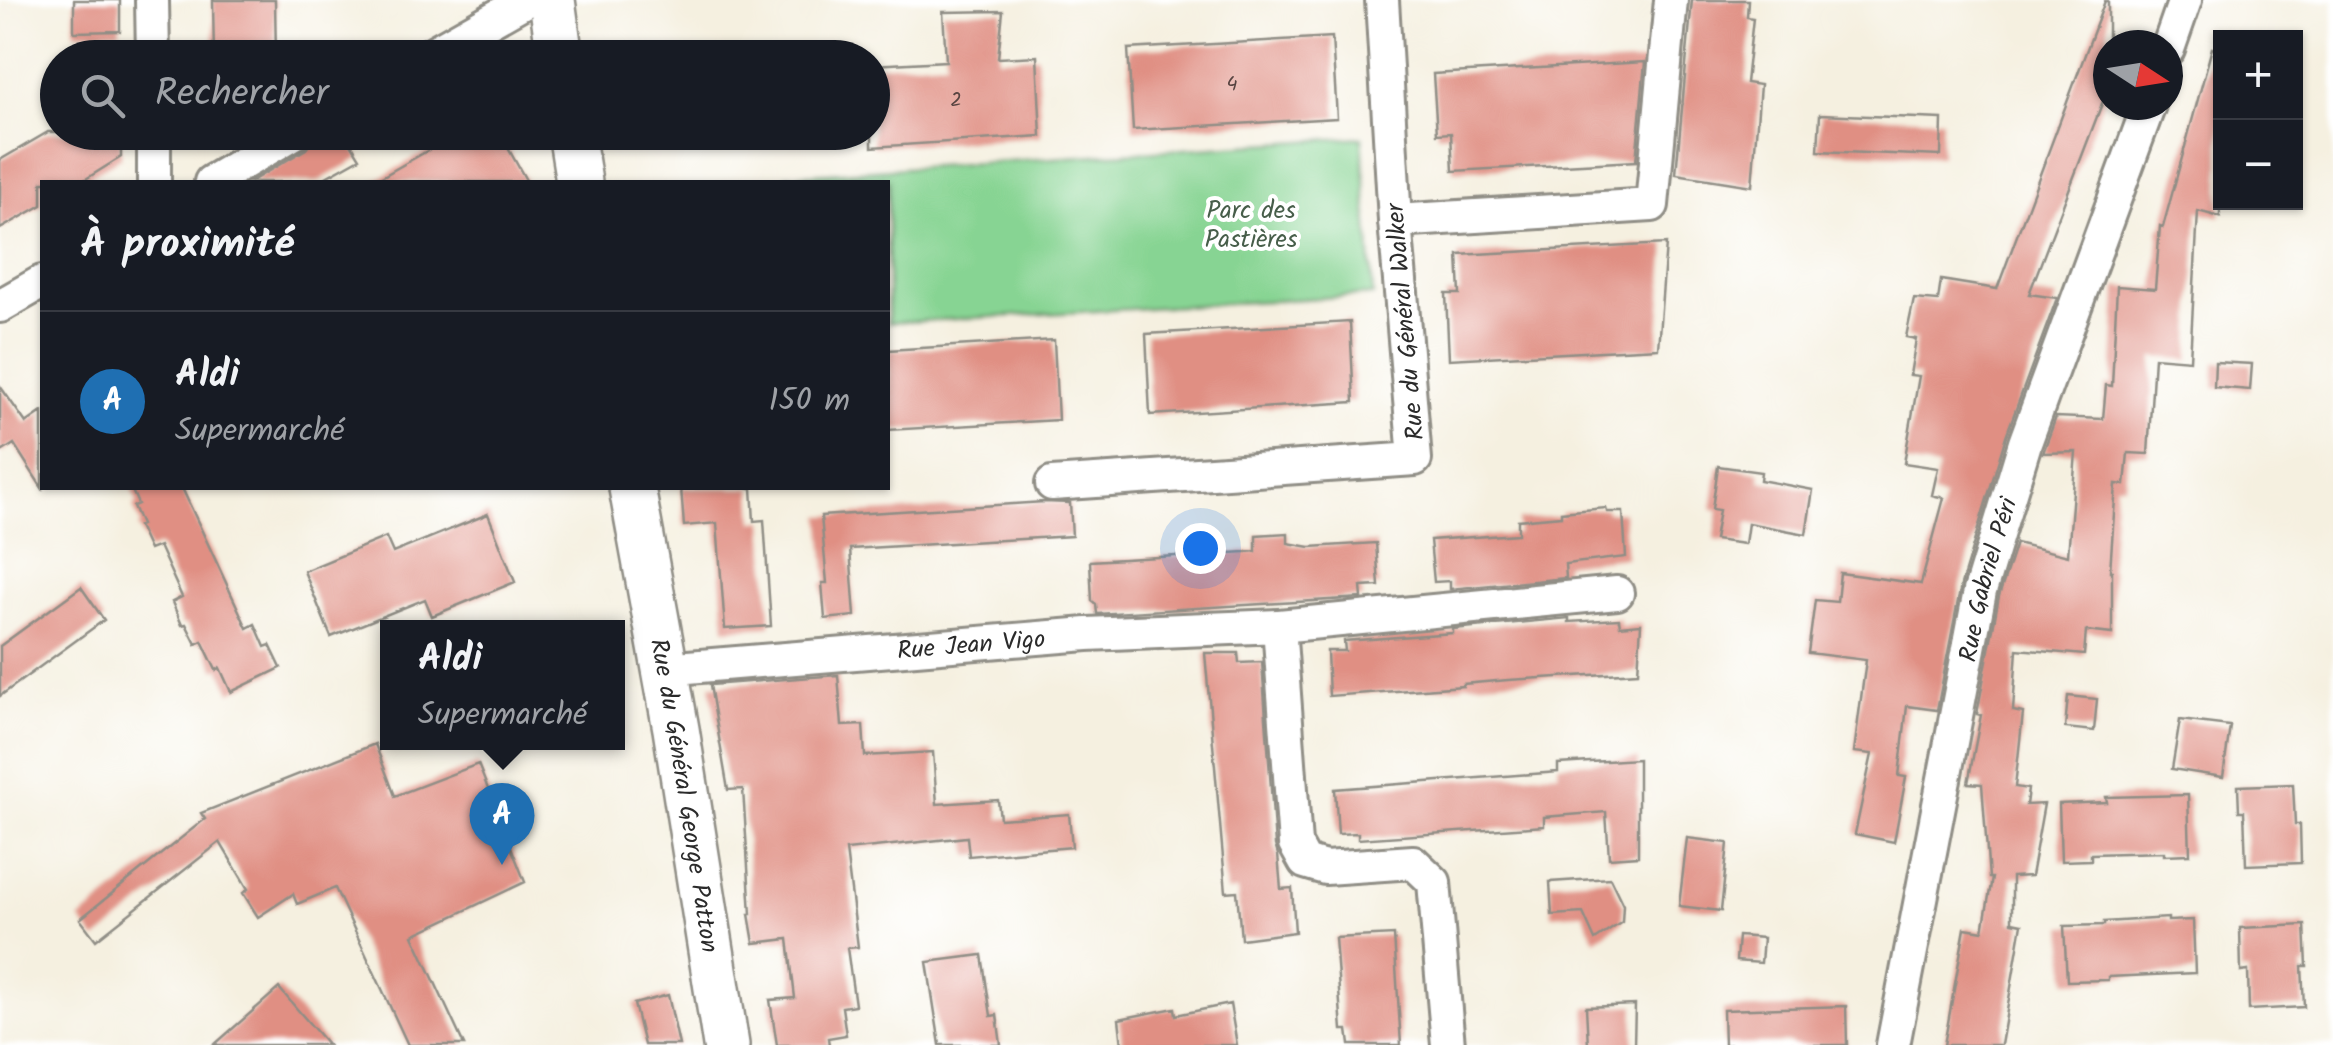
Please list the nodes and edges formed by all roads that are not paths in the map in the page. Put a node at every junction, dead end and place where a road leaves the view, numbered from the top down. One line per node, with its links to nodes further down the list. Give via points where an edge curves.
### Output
1 (152, 0): 8 (street)
2 (526, 0): 9 (street)
3 (552, 0): 10 (main road)
4 (1382, 0): 18 (street, Rue du Général Walker)
5 (1671, 0): 18 (street, via 1652,206)
6 (2174, 2): 7 (street)
7 (2170, 30)
8 (153, 40)
9 (456, 40)
10 (558, 40)
11 (2143, 120): 28 (street, Rue Gabriel Péri, via 2025,443 1980,591)
12 (154, 150): 15 (street)
13 (265, 150): 16 (street)
14 (574, 150): 17 (main road)
15 (154, 180)
16 (214, 180)
17 (578, 180)
18 (1395, 222): 21 (street, Rue du Général Walker, via 1415,459)
19 (40, 283): 20 (street)
20 (0, 306)
21 (1052, 484)
22 (632, 490): 25 (main road, Rue du Général George Patton)
23 (1617, 593): 24 (street, Rue Jean Vigo)
24 (1279, 626): 25 (street, Rue Jean Vigo, via 1087,634); 27 (street, via 1295,844 1305,862 1325,868 1413,862 1434,882)
25 (664, 669): 26 (main road, Rue du Général George Patton)
26 (726, 1045)
27 (1448, 1045)
28 (1893, 1045)

